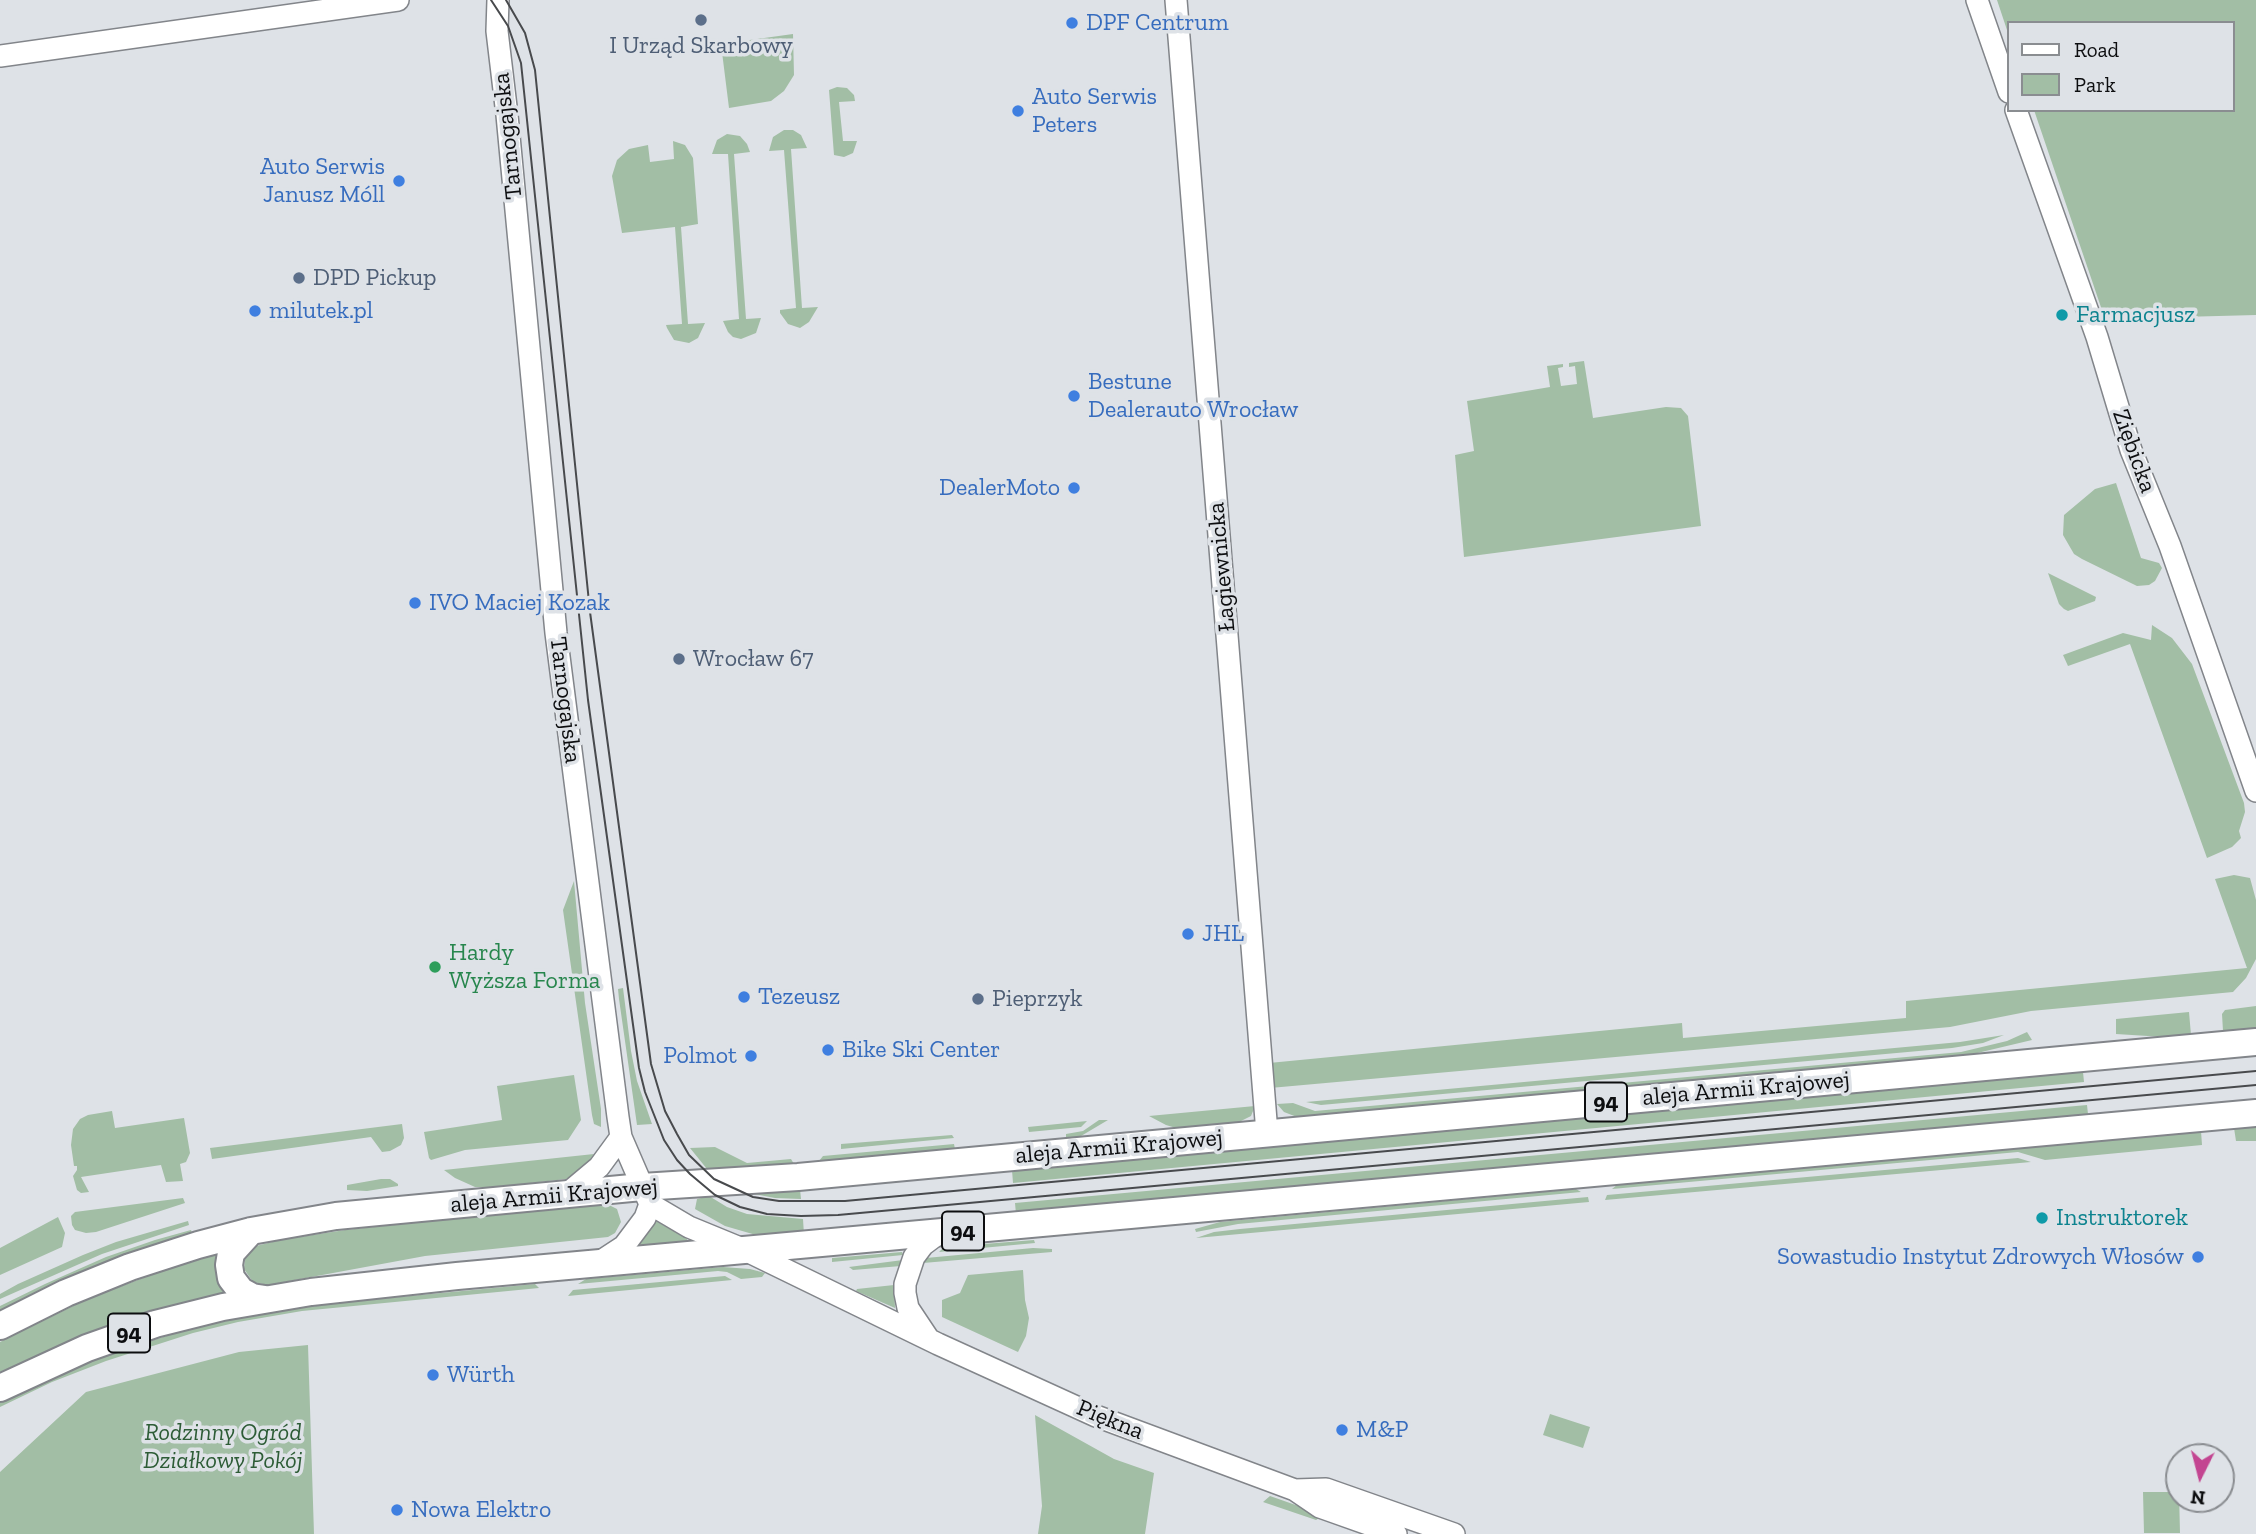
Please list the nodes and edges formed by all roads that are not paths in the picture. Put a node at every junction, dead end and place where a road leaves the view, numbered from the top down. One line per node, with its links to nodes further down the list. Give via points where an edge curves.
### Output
1 (398, 0): 5 (street)
2 (499, 0): 12 (street, Tarnogajska, via 497,31 556,633)
3 (1176, 0): 11 (street, Łagiewnicka)
4 (1977, 0): 6 (street)
5 (0, 56)
6 (2008, 89)
7 (2017, 112): 8 (street, Ziębicka, via 2097,337 2131,450)
8 (2256, 791)
9 (2256, 1042): 11 (main road, aleja Armii Krajowej / 94)
10 (2256, 1113): 16 (main road, 94)
11 (1267, 1133): 14 (main road, aleja Armii Krajowej / 94)
12 (621, 1137): 13 (street, via 599,1167); 14 (street, Tarnogajska)
13 (568, 1193): 14 (main road, aleja Armii Krajowej / 94); 15 (main road, aleja Armii Krajowej / 94, via 336,1216)
14 (646, 1195): 17 (street, Piękna, via 689,1227); 18 (street, via 645,1219 624,1246)
15 (251, 1231): 19 (main road, via 232,1253 231,1278 241,1291); 20 (main road, aleja Armii Krajowej / 94, via 130,1267)
16 (939, 1233): 17 (main road, 94); 21 (street, via 914,1257 905,1284 908,1308)
17 (745, 1250): 18 (main road, 94); 21 (street, Piękna)
18 (596, 1264): 19 (main road, 94)
19 (265, 1299): 22 (main road, 94, via 155,1324 87,1348)
20 (0, 1326)
21 (930, 1340): 23 (street, Piękna, via 1096,1416)
22 (0, 1388)
23 (1295, 1490): 24 (street, Piękna, via 1320,1507); 25 (street, Piękna, via 1326,1489)
24 (1395, 1534)
25 (1454, 1534)

